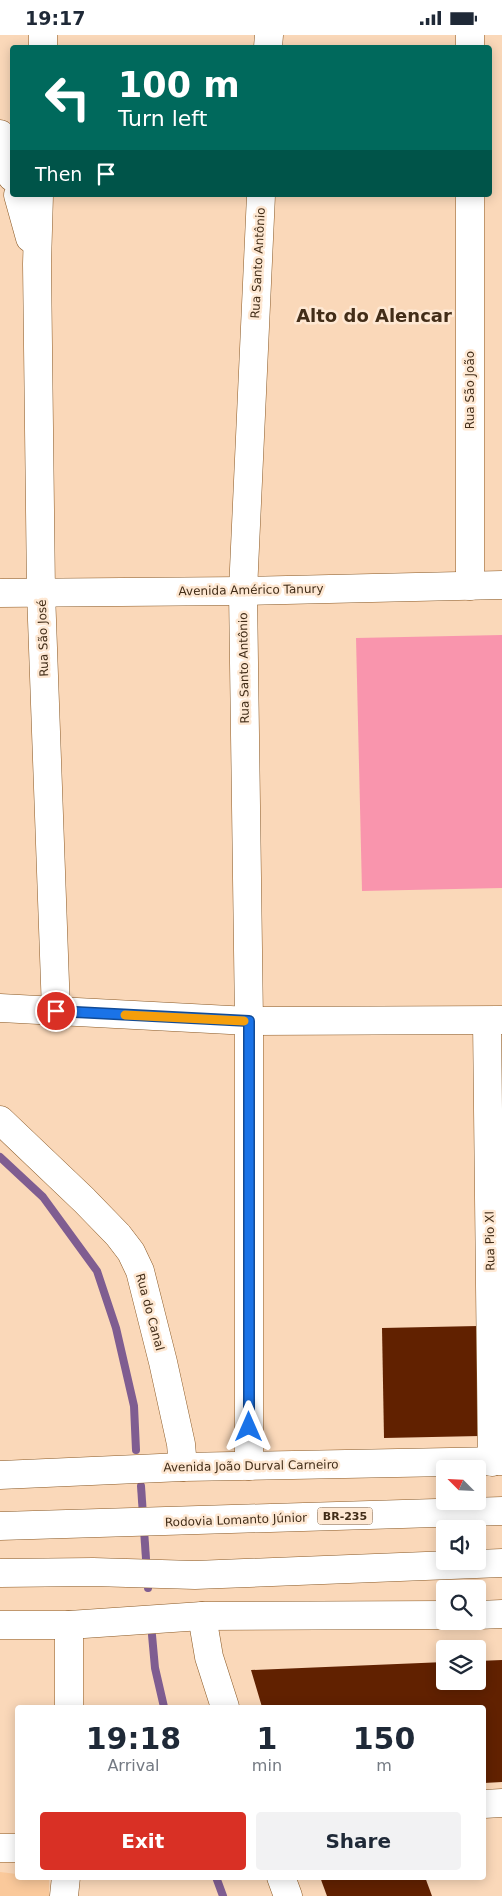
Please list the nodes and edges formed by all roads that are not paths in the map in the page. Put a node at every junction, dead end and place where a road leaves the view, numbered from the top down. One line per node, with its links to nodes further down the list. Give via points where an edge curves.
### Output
1 (0, 134): 2 (main road)
2 (10, 170)
3 (19, 197): 7 (main road, Rua São José)
4 (39, 197): 7 (main road, Rua São José)
5 (261, 197): 10 (main road, Rua Santo Antônio)
6 (470, 197): 9 (main road, Rua São João)
7 (37, 264): 11 (main road, Rua São José)
8 (502, 585): 9 (main road, Avenida Américo Tanury)
9 (470, 586): 10 (main road, Avenida Américo Tanury)
10 (243, 591): 11 (main road, Avenida Américo Tanury); 15 (main road, Rua Santo Antônio)
11 (42, 592): 12 (main road, Avenida Américo Tanury); 14 (main road, Rua São José)
12 (0, 593)
13 (0, 1008): 14 (main road)
14 (56, 1011): 15 (main road)
15 (249, 1021): 16 (main road); 19 (main road, Rua Santo Antônio)
16 (495, 1021): 18 (main road, Rua Pio XI)
17 (0, 1120): 20 (main road, Rua do Canal, via 84,1200 131,1252 148,1302 181,1444)
18 (497, 1462): 19 (main road, Avenida João Durval Carneiro)
19 (249, 1466): 20 (main road, Avenida João Durval Carneiro)
20 (183, 1467): 21 (main road, Avenida João Durval Carneiro)
21 (0, 1475)
22 (502, 1511): 23 (main road, Rodovia Lomanto Júnior / BR-235)
23 (0, 1526)
24 (502, 1563): 25 (main road, via 196,1575)
25 (0, 1573)
26 (502, 1614): 28 (main road)
27 (436, 1615): 29 (main road)
28 (486, 1615)
29 (202, 1616): 31 (main road); 33 (main road, via 209,1657)
30 (0, 1625): 31 (main road)
31 (69, 1625): 32 (main road)
32 (69, 1705)
33 (224, 1705)
34 (502, 1803): 35 (main road)
35 (486, 1804)
36 (15, 1848): 37 (main road)
37 (0, 1849)
38 (66, 1880): 40 (main road)
39 (282, 1880): 41 (main road)
40 (64, 1896)
41 (288, 1896)

